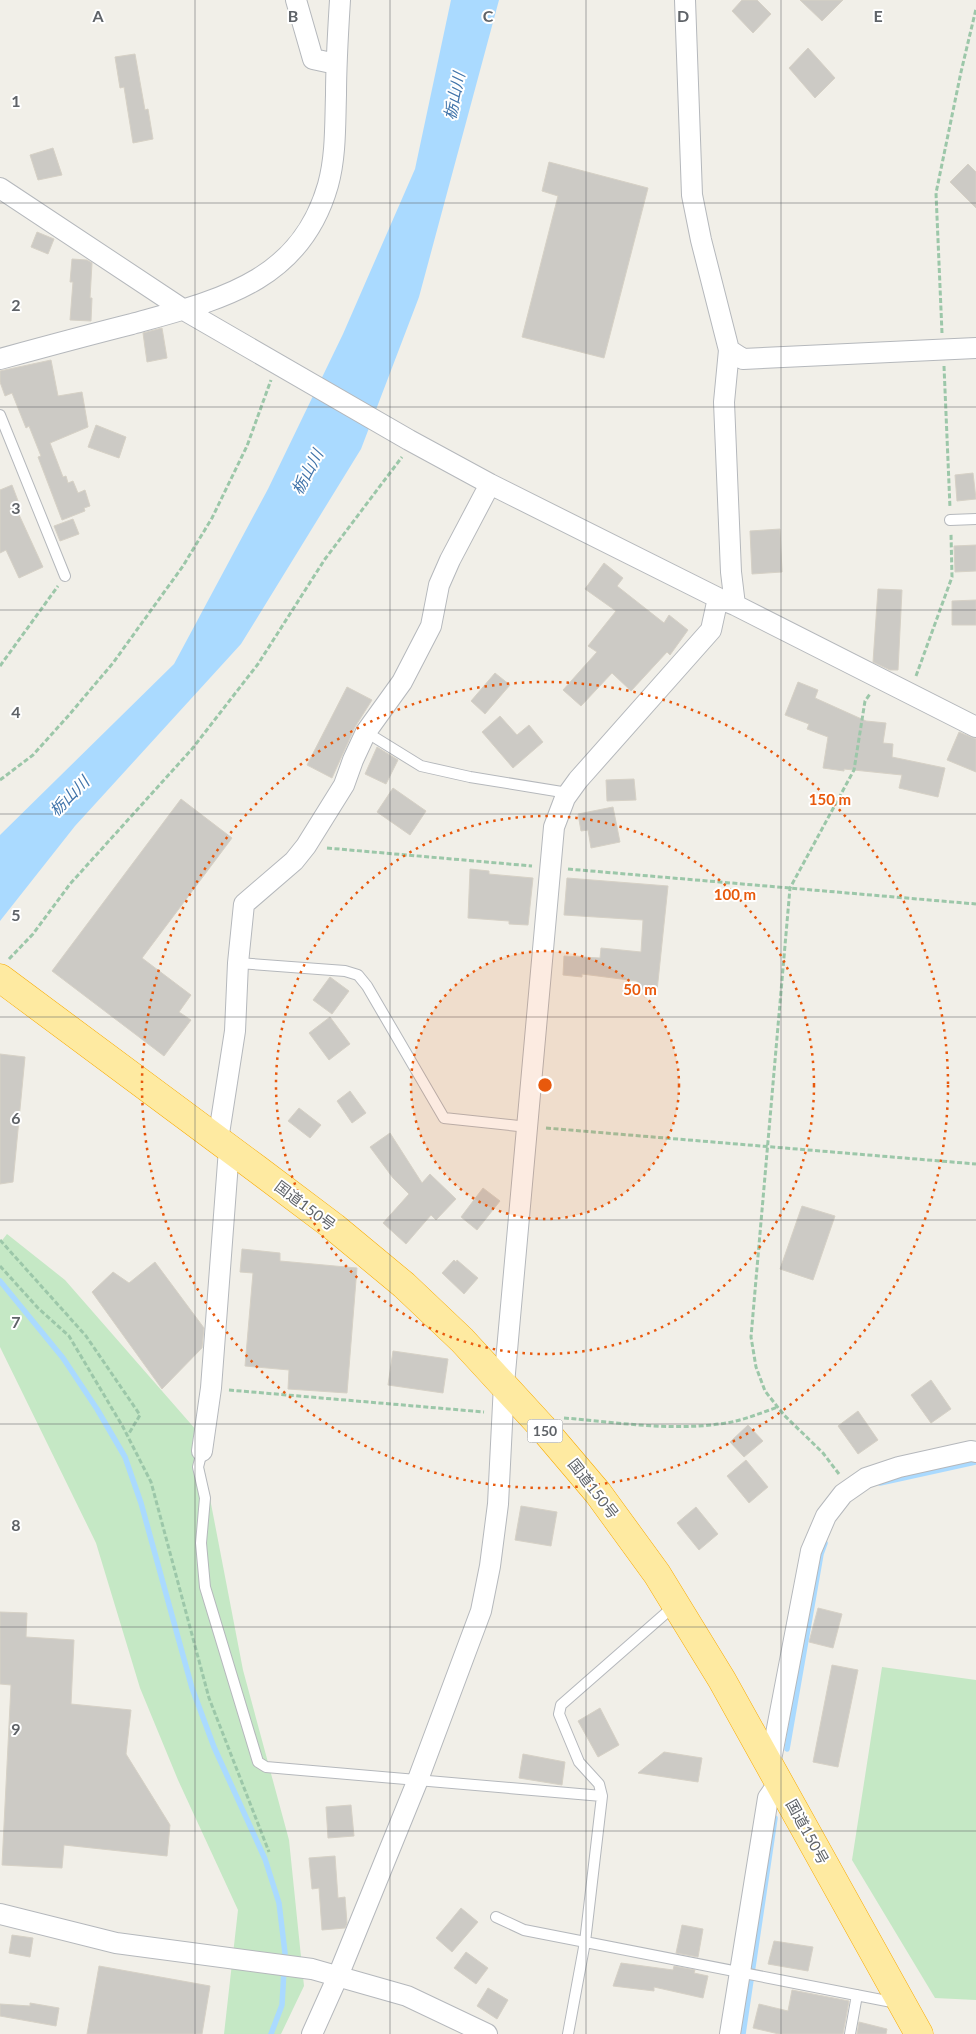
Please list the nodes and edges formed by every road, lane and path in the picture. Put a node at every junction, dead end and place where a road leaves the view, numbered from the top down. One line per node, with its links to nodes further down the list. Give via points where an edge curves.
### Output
1 (296, 0): 4 (street, via 312,59)
2 (340, 0): 4 (street)
3 (684, 0): 8 (street, via 692,195)
4 (336, 64): 6 (street, via 334,149 328,185 304,237 289,255 249,286)
5 (0, 188): 6 (street)
6 (184, 310): 9 (street); 10 (street)
7 (976, 348): 8 (street, via 743,359)
8 (729, 350): 17 (street, via 724,402 731,572)
9 (0, 359)
10 (282, 365): 12 (street); 22 (path, via 212,518 183,566 113,663 69,715 33,755)
11 (0, 415): 16 (lane)
12 (403, 436): 13 (street); 29 (path, via 403,455 325,559 258,664 192,749 70,884)
13 (490, 484): 17 (street); 21 (street, via 450,560 439,585 430,626 402,682)
14 (976, 519): 15 (lane)
15 (950, 520)
16 (65, 576): 18 (path)
17 (727, 602): 19 (street); 23 (street, via 710,630)
18 (0, 666)
19 (880, 678): 20 (street); 26 (path, via 865,701 854,770)
20 (976, 727)
21 (366, 732): 23 (lane, via 421,766); 24 (street, via 344,785)
22 (0, 780)
23 (568, 793): 25 (street, via 554,827)
24 (306, 846): 25 (path); 28 (street, via 294,862 244,904)
25 (551, 868): 26 (path); 30 (street)
26 (790, 888): 27 (path); 32 (path)
27 (976, 904)
28 (238, 964): 30 (lane, via 345,971 358,975 444,1118); 31 (street)
29 (3, 970): 31 (highway, 国道150号 / 150)
30 (528, 1127): 32 (path); 36 (street)
31 (224, 1144): 36 (highway, 国道150号 / 150, via 404,1285); 37 (street)
32 (768, 1147): 33 (path); 38 (path, via 751,1337 756,1367 765,1391)
33 (976, 1164)
34 (0, 1240): 41 (path, via 86,1336 140,1415)
35 (0, 1266): 41 (path, via 69,1336)
36 (504, 1384): 39 (street); 40 (highway, 国道150号 / 150)
37 (211, 1388): 39 (path); 42 (street)
38 (778, 1407): 40 (path, via 746,1419 718,1424 674,1427 564,1418); 44 (path, via 823,1452)
39 (502, 1414): 47 (street, via 498,1504 481,1611)
40 (539, 1424): 45 (highway, 国道150号 / 150, via 598,1493)
41 (127, 1435): 49 (path, via 151,1482 209,1698)
42 (202, 1451): 47 (lane, via 198,1467 205,1498 201,1543 204,1587 258,1762 266,1767)
43 (976, 1452): 44 (street, via 899,1467 866,1478)
44 (850, 1489): 46 (street, via 826,1516 811,1551)
45 (676, 1605): 46 (highway, 国道150号 / 150); 48 (lane, via 561,1706 559,1714 579,1762 599,1784)
46 (774, 1774): 53 (street); 56 (highway, 国道150号 / 150)
47 (418, 1782): 48 (lane); 54 (street)
48 (602, 1796): 52 (lane)
49 (269, 1852)
50 (0, 1914): 54 (street, via 116,1942 312,1969)
51 (496, 1917): 52 (lane, via 524,1930)
52 (586, 1942): 53 (lane); 59 (lane)
53 (740, 1972): 55 (lane); 60 (street)
54 (338, 1976): 57 (street); 58 (street, via 407,1996)
55 (857, 1995): 56 (lane); 61 (lane)
56 (910, 2025)
57 (312, 2034)
58 (487, 2034)
59 (568, 2034)
60 (730, 2034)
61 (850, 2034)

